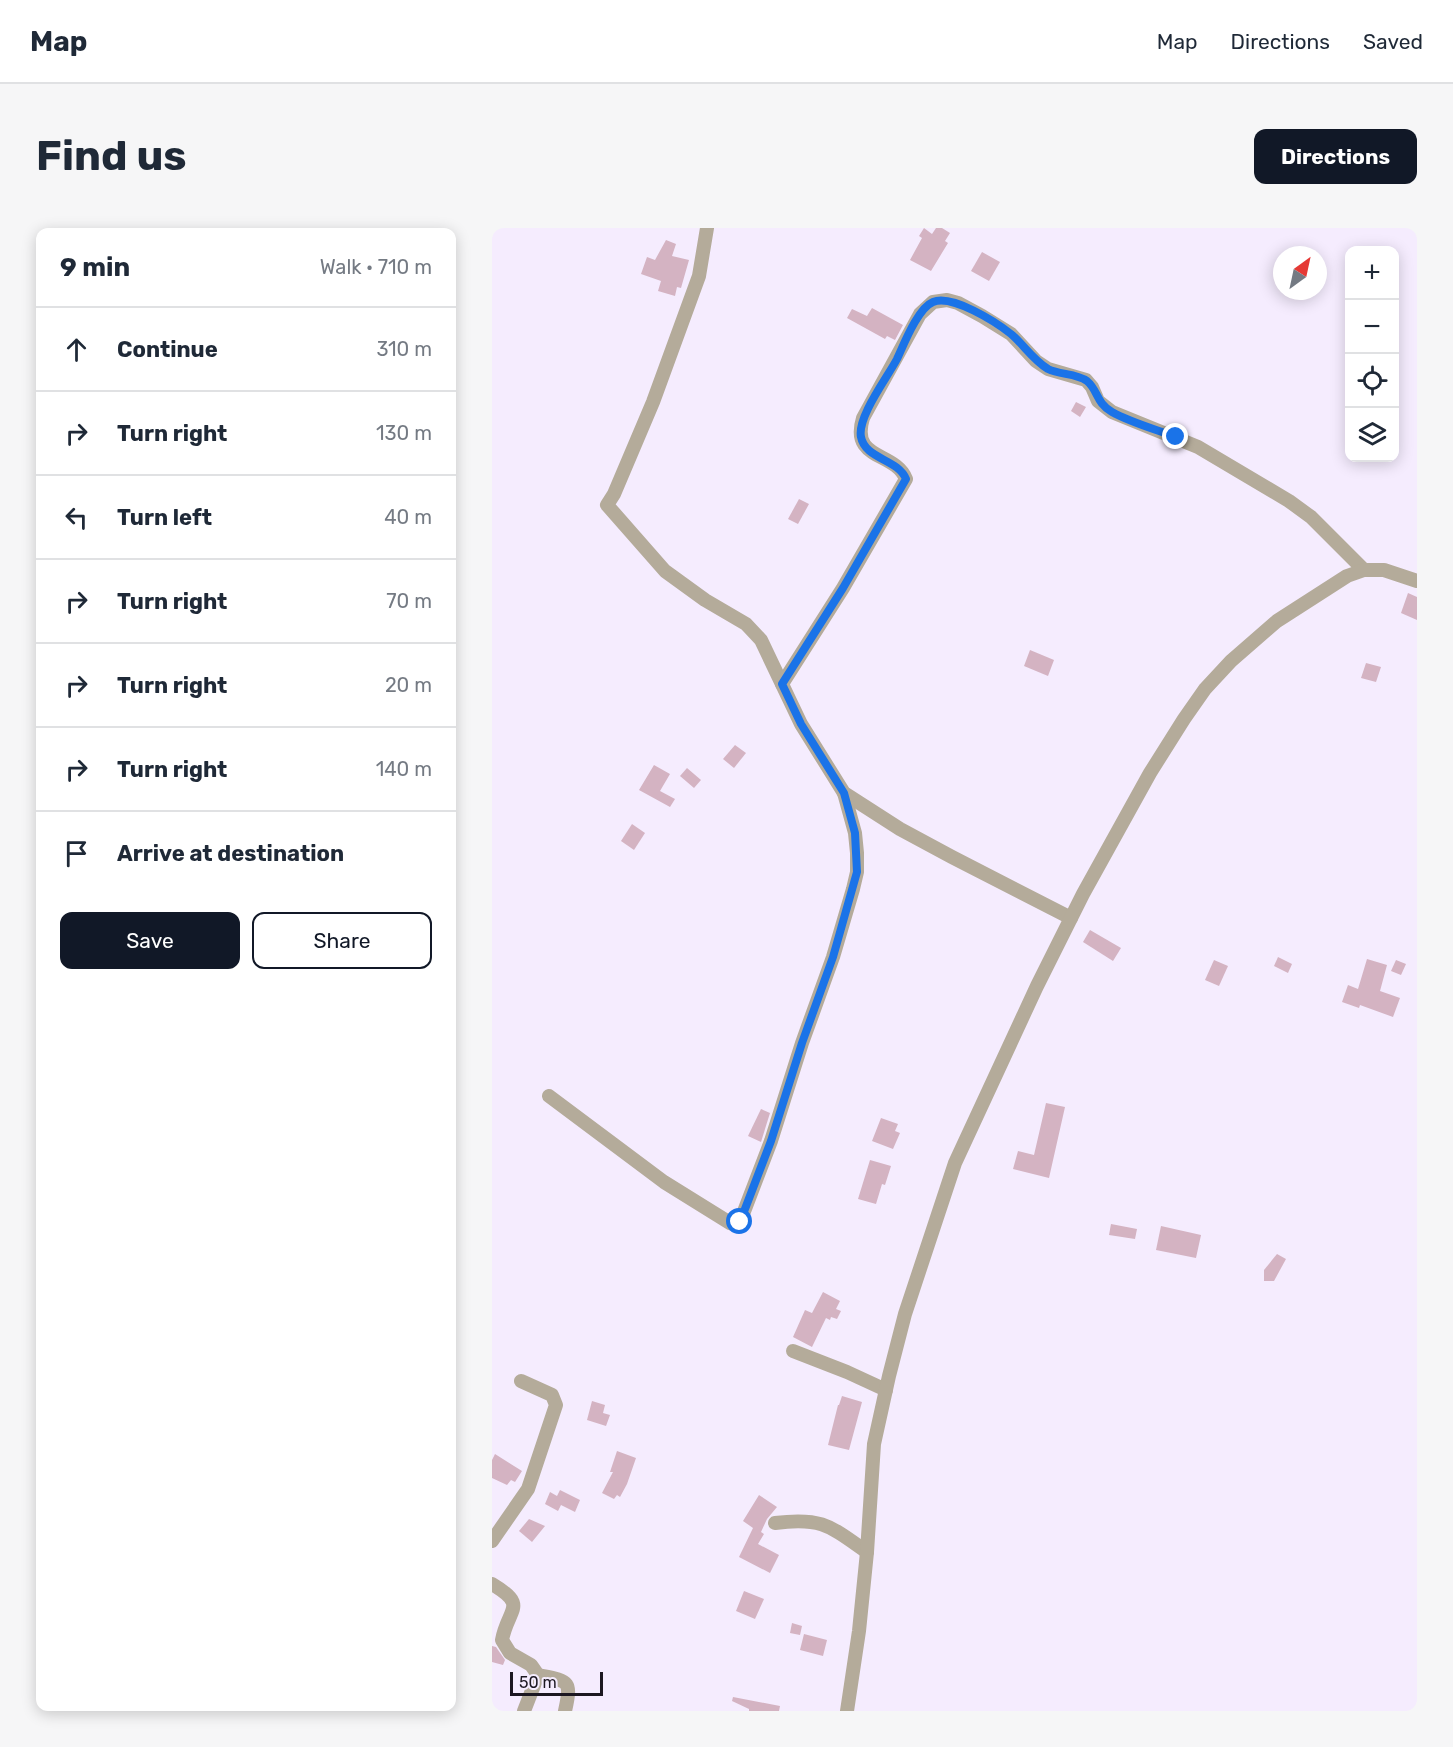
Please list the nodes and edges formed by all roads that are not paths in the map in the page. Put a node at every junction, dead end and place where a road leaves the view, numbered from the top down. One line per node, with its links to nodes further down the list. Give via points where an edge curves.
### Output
1 (707, 228): 4 (street, via 699,276 653,402 607,505 665,571 746,624 761,640)
2 (1364, 570): 3 (street, via 1384,570); 4 (street, via 1311,517 1289,501 1198,447 1112,412 1098,400 1086,380 1048,369 1011,334 982,316 958,303 933,302 920,314 860,428 864,445 899,469 906,479); 6 (street, via 1326,588 1277,621 1206,689 1150,773)
3 (1417, 581)
4 (782, 684): 5 (street, via 801,724)
5 (844, 793): 6 (street, via 911,834); 7 (street, via 855,833 855,881 771,1141 740,1222 730,1223 664,1182)
6 (1071, 918): 10 (street, via 955,1163 910,1299)
7 (549, 1096)
8 (793, 1351): 10 (street)
9 (520, 1381): 12 (street, via 552,1395 556,1405 528,1489)
10 (886, 1389): 13 (street, via 874,1444)
11 (775, 1523): 13 (street, via 823,1523)
12 (492, 1541)
13 (867, 1552): 18 (street)
14 (492, 1584): 15 (street, via 513,1599 502,1640 510,1653 531,1665)
15 (538, 1675): 16 (street); 17 (street, via 560,1679 567,1685 570,1692)
16 (524, 1711)
17 (565, 1711)
18 (847, 1711)

